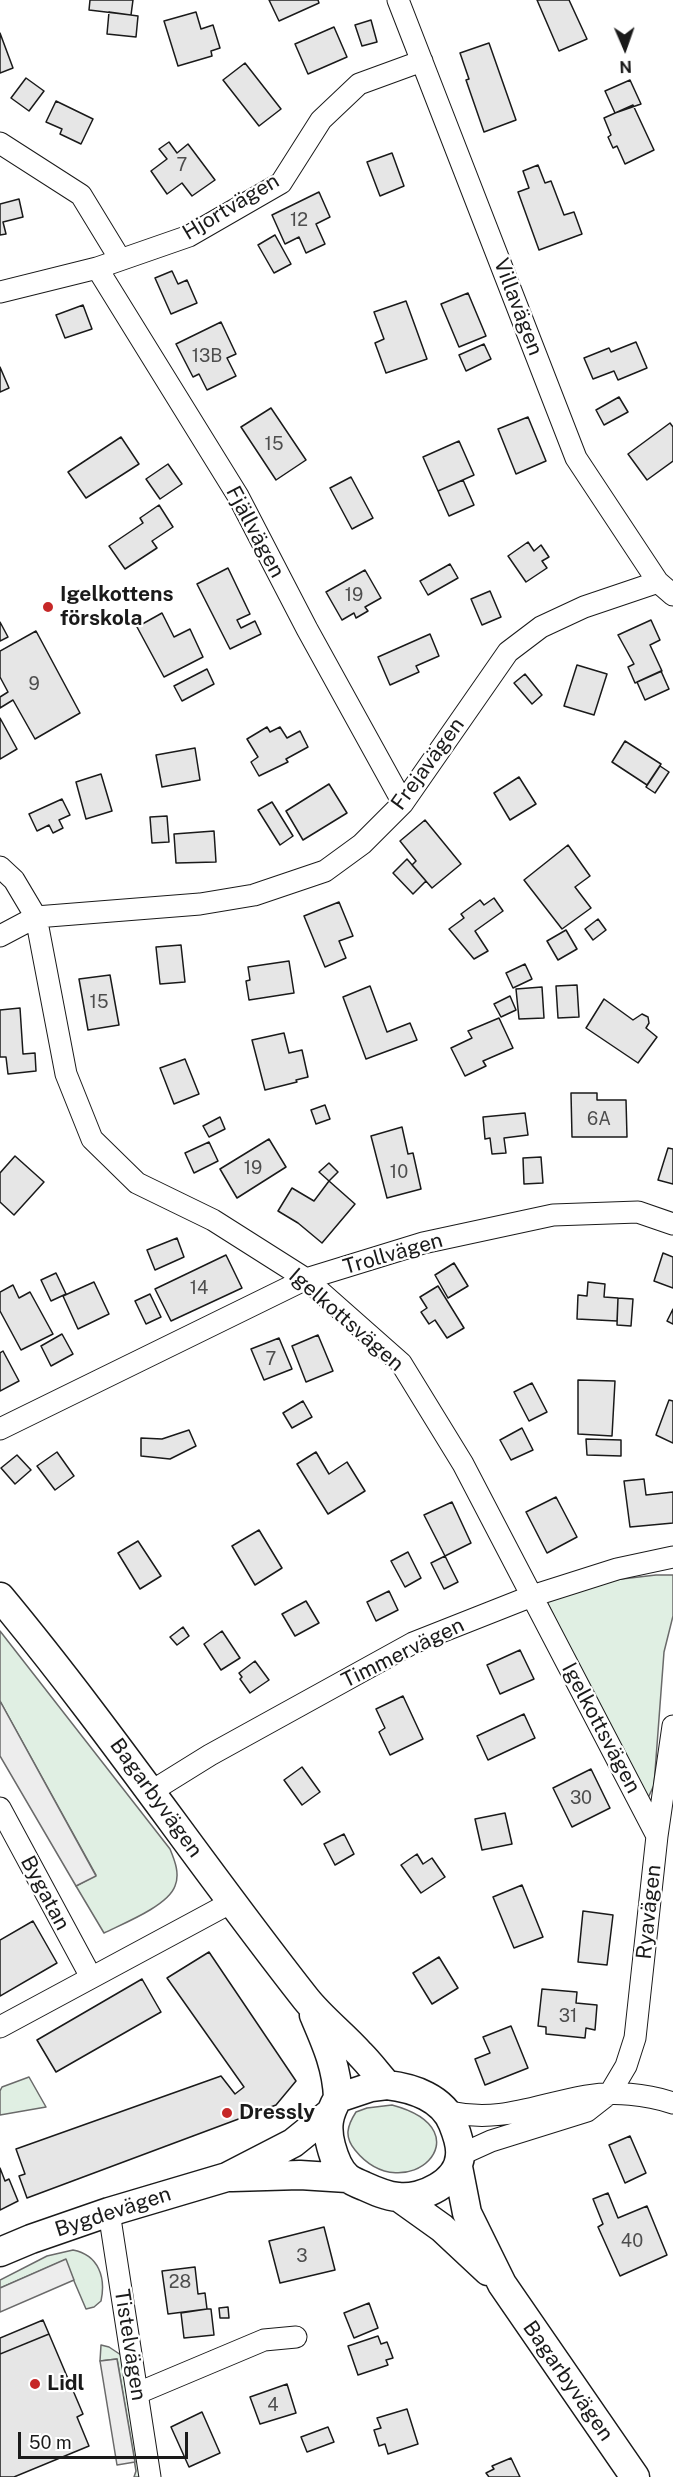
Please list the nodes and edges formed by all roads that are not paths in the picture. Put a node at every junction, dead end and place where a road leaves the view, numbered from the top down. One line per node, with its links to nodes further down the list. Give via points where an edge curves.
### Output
1 (398, 0): 2 (street, Villavägen)
2 (422, 61): 4 (street, Hjortvägen, via 359,84 321,120 281,183 189,236); 7 (street, Villavägen, via 576,458)
3 (0, 142): 4 (street, via 81,195)
4 (120, 259): 5 (street, Hjortvägen)
5 (96, 268): 6 (street, Hjortvägen); 8 (street, Fjällvägen, via 238,496)
6 (0, 292)
7 (666, 589): 8 (street, Frejavägen, via 585,607 540,627 508,652)
8 (403, 803): 10 (street, Frejavägen, via 362,844 325,871 254,895 200,904)
9 (0, 867): 10 (street, Igelkottsvägen, via 14,879)
10 (36, 917): 11 (street, Frejavägen); 13 (street, Igelkottsvägen, via 66,1074 92,1139 137,1183 213,1220)
11 (0, 936)
12 (673, 1224): 13 (street, Trollvägen, via 638,1212 554,1215 423,1244)
13 (306, 1279): 14 (street, Trollvägen); 16 (street, Igelkottsvägen, via 400,1363 463,1464)
14 (0, 1429)
15 (673, 1557): 16 (street, Timmervägen, via 617,1569)
16 (532, 1596): 19 (street, Timmervägen, via 413,1643); 21 (street, Igelkottsvägen)
17 (0, 1597): 19 (street, Bagarbyvägen)
18 (673, 1726): 21 (street, Ryavägen)
19 (152, 1791): 22 (street, Bagarbyvägen)
20 (0, 1808): 23 (street, Bygatan)
21 (657, 1836): 27 (street, Ryavägen, via 635,2038 626,2066)
22 (232, 1902): 23 (street); 24 (street, Bagarbyvägen)
23 (91, 1977): 25 (street)
24 (308, 2002): 26 (street, Bagarbyvägen); 29 (street, Bagarbyvägen, via 333,2060 337,2079)
25 (0, 2027)
26 (387, 2085): 29 (street, via 370,2087); 30 (street, via 425,2095)
27 (610, 2093): 28 (street); 30 (street, via 512,2114 478,2117); 31 (street, via 587,2111 491,2141)
28 (673, 2103)
29 (333, 2106): 32 (street, Bygdevägen, via 293,2143); 33 (street, via 330,2140 335,2161)
30 (448, 2112): 31 (street, via 458,2135)
31 (459, 2161): 34 (street, via 445,2182 425,2194); 37 (street, Bagarbyvägen, via 467,2213)
32 (227, 2177): 33 (street, Bygdevägen); 35 (street, Bygdevägen)
33 (347, 2178): 34 (street)
34 (400, 2198): 37 (street, Bagarbyvägen, via 442,2228)
35 (109, 2212): 36 (street, Bygdevägen); 39 (street, Tistelvägen)
36 (0, 2252)
37 (502, 2284): 41 (street, Bagarbyvägen)
38 (296, 2337): 39 (street, via 264,2340)
39 (138, 2393): 40 (street, Tistelvägen)
40 (150, 2477)
41 (635, 2477)

